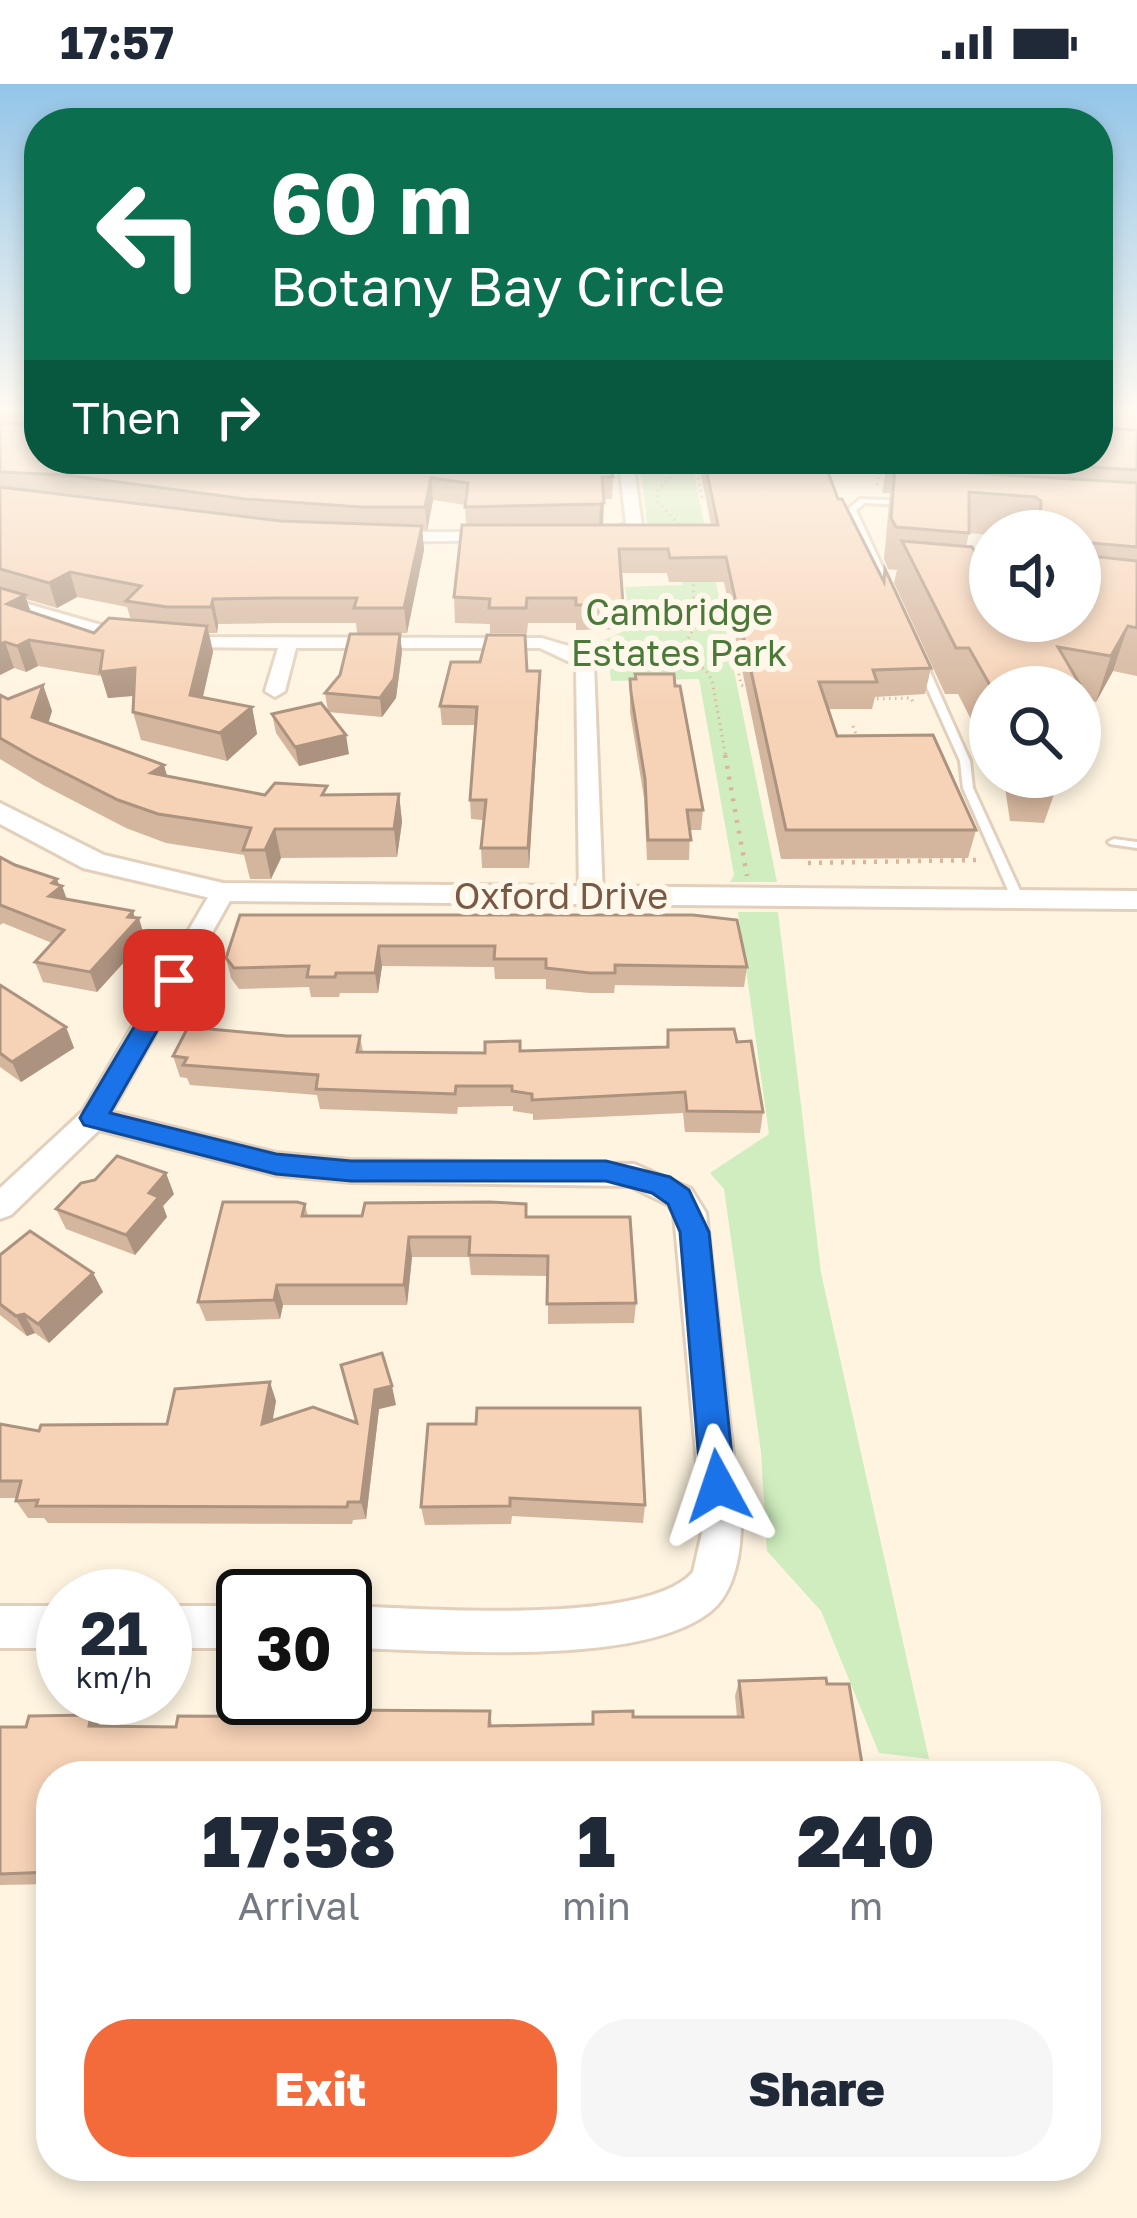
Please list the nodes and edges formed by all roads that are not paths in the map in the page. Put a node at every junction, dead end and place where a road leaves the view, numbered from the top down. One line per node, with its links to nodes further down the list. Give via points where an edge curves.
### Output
1 (632, 513): 5 (street, via 634,525 611,536)
2 (854, 513): 6 (lane)
3 (353, 537): 4 (street)
4 (510, 537)
5 (577, 537)
6 (882, 575): 7 (lane); 9 (lane)
7 (896, 576)
8 (0, 601): 10 (street, via 143,640)
9 (900, 615)
10 (288, 644): 12 (street); 17 (street, via 542,644 575,654 585,664)
11 (916, 651): 18 (lane)
12 (275, 692)
13 (0, 812): 16 (street, Oxford Drive, via 94,862)
14 (1114, 842): 15 (lane)
15 (1137, 845)
16 (223, 892): 17 (street, Oxford Drive); 20 (street)
17 (591, 896): 18 (street, Oxford Drive)
18 (1017, 898): 19 (street, Oxford Drive)
19 (1137, 900)
20 (93, 1118): 21 (street); 24 (street, via 276,1164 634,1175 680,1197 690,1213 722,1528 722,1558 697,1598 624,1625)
21 (0, 1207)
22 (0, 1627): 23 (street)
23 (36, 1627)
24 (372, 1627)

